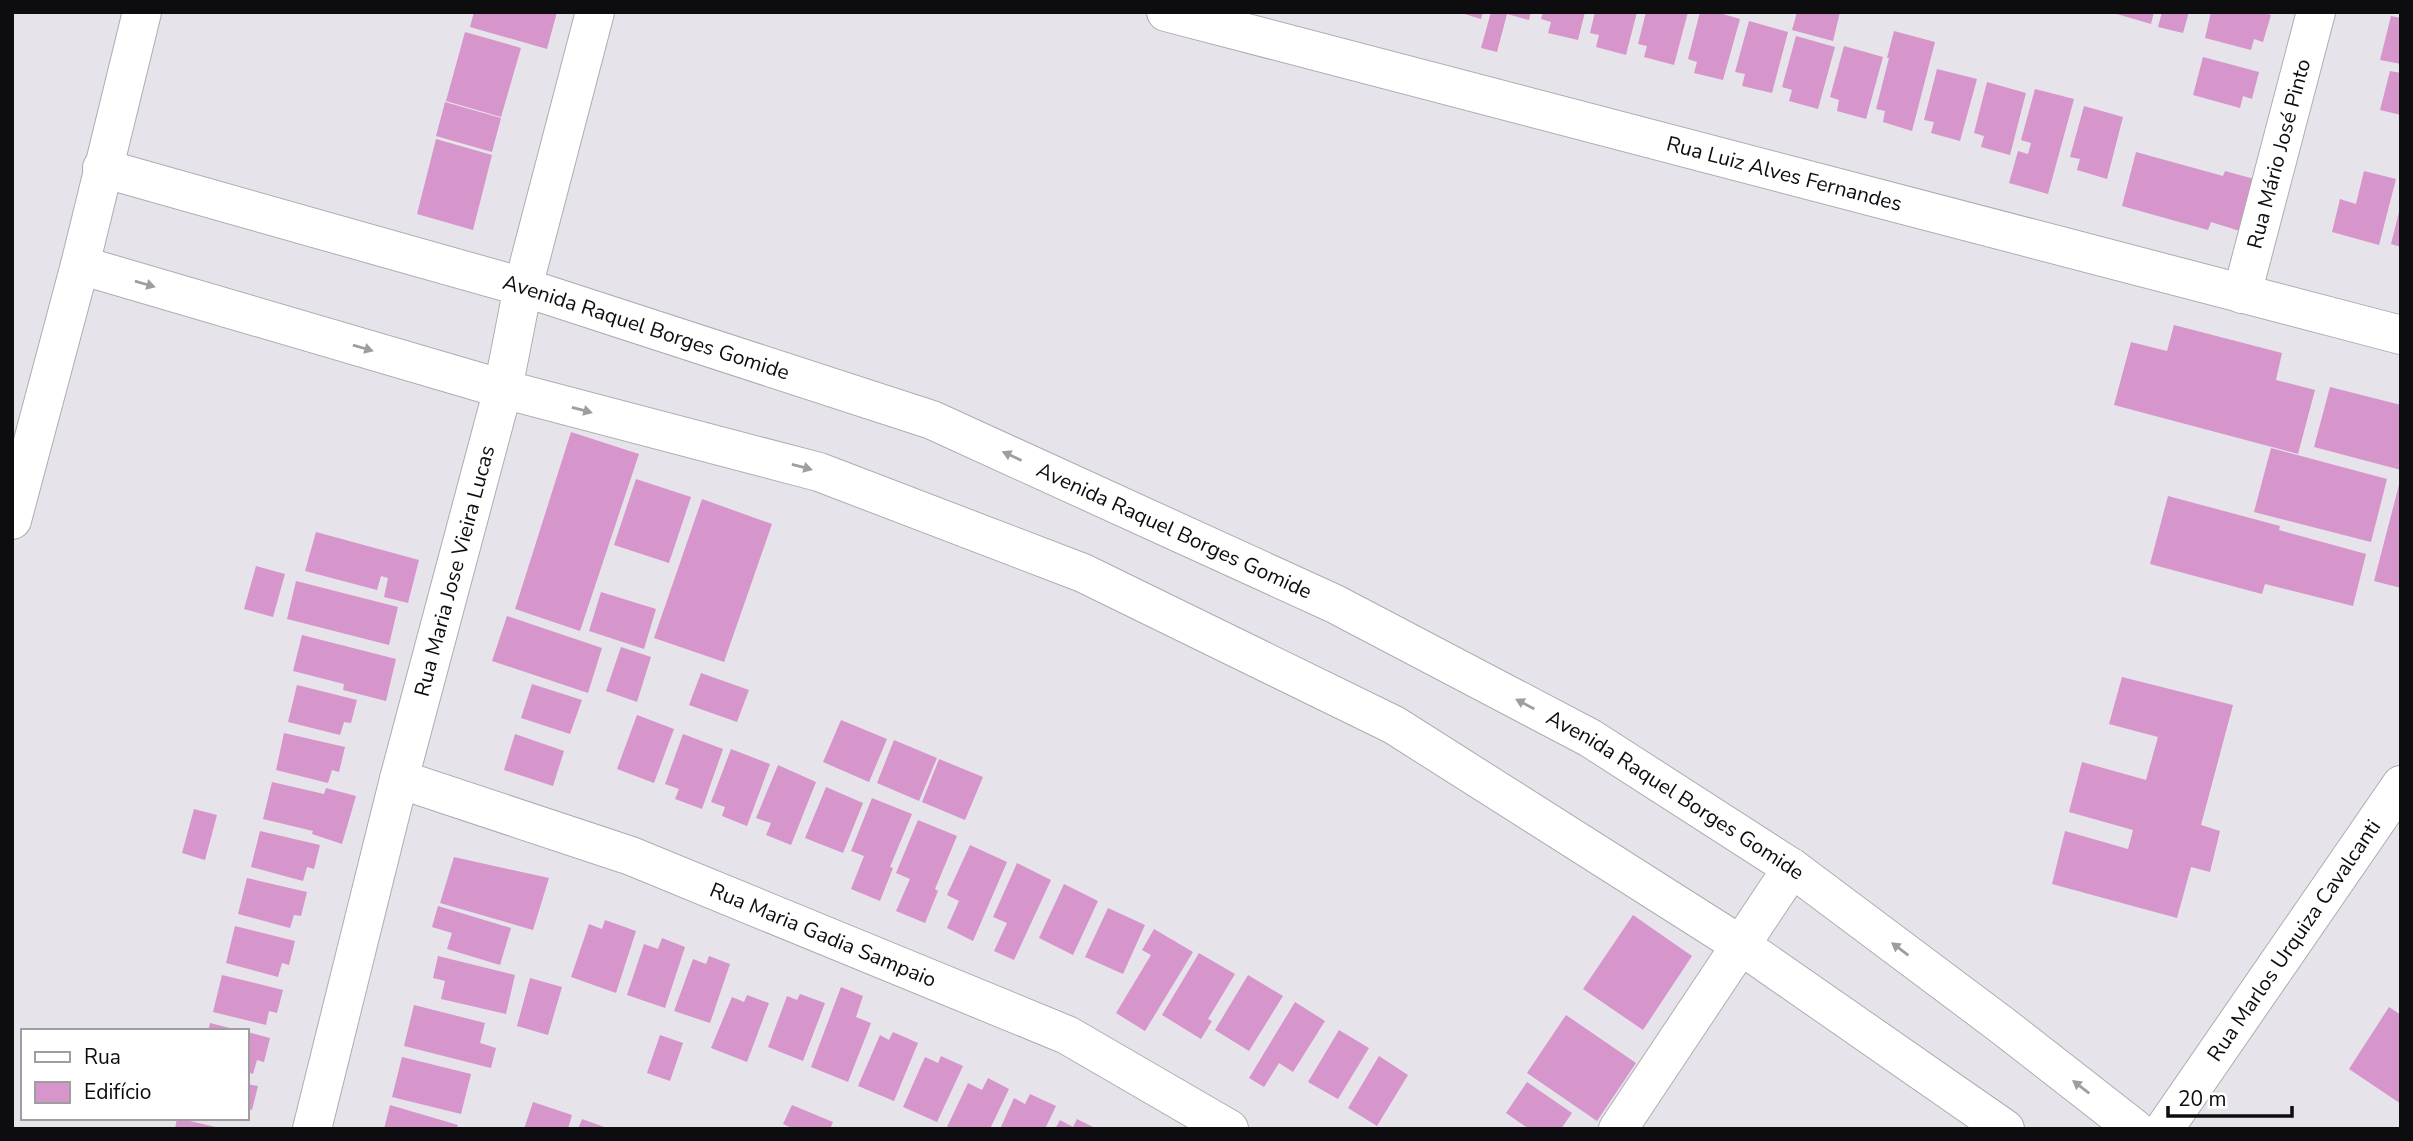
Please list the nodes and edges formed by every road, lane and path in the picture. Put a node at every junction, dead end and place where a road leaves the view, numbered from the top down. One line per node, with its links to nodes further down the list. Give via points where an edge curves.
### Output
1 (142, 12): 5 (street)
2 (595, 12): 7 (street, Rua Maria Jose Vieira Lucas)
3 (1166, 12): 8 (street, Rua Luiz Alves Fernandes)
4 (2316, 12): 8 (street, Rua Mário José Pinto)
5 (102, 168): 6 (street); 7 (street, Avenida Raquel Borges Gomide)
6 (80, 264): 10 (street, one-way to 10); 11 (street)
7 (523, 287): 10 (street, Rua Maria Jose Vieira Lucas); 14 (street, Avenida Raquel Borges Gomide, one-way to 7, via 1590,738 1335,604 932,420)
8 (2242, 294): 9 (street, Rua Luiz Alves Fernandes)
9 (2401, 335)
10 (503, 389): 12 (street, Rua Maria Jose Vieira Lucas); 15 (street, one-way to 15, via 819,472 1083,573 1394,725)
11 (12, 520)
12 (399, 779): 16 (street, Rua Maria Jose Vieira Lucas); 17 (street, Rua Maria Gadia Sampaio, via 631,856 1067,1035)
13 (2401, 785): 21 (street, Rua Marlos Urquiza Cavalcanti)
14 (1791, 868): 15 (street); 20 (street, Avenida Raquel Borges Gomide, one-way to 14)
15 (1739, 944): 18 (street); 19 (street)
16 (312, 1129)
17 (1229, 1129)
18 (1618, 1129)
19 (2005, 1129)
20 (2135, 1129)
21 (2164, 1129)

